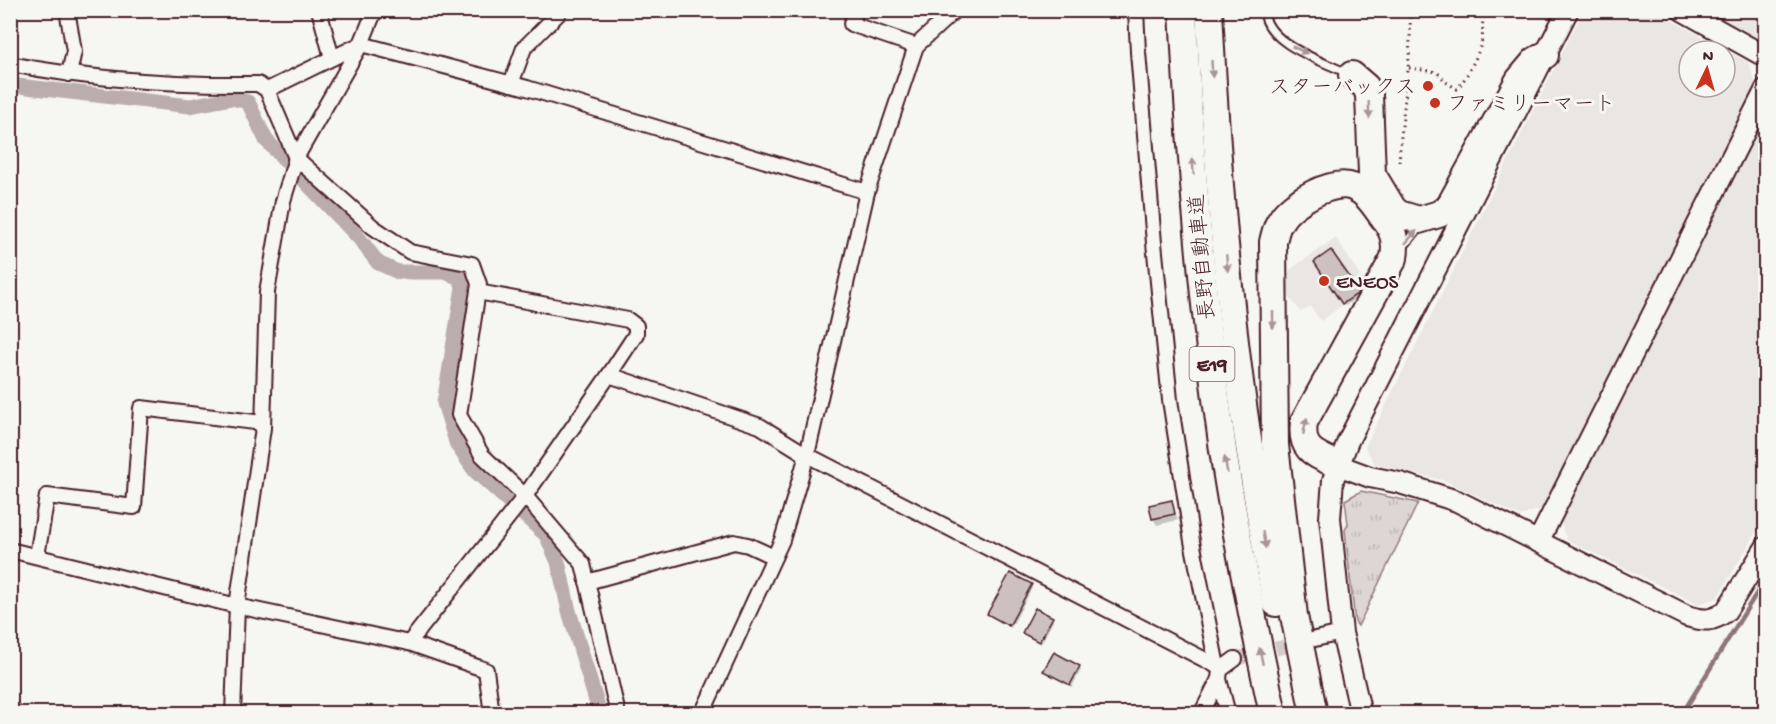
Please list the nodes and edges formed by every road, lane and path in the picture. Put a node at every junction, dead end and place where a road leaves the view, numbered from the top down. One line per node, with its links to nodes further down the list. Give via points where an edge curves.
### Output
1 (67, 10): 22 (street, via 74,51)
2 (319, 10): 19 (street)
3 (375, 10): 15 (street)
4 (559, 10): 24 (street, via 524,48)
5 (856, 10): 16 (street, via 851,24)
6 (955, 10): 16 (street)
7 (1136, 10): 50 (street, via 1170,400)
8 (1183, 10): 57 (highway, 長野自動車道 / E19, one-way to 8, via 1229,485 1208,328)
9 (1209, 10): 58 (highway, 長野自動車道 / E19, one-way to 58, via 1232,316 1264,538)
10 (1264, 10): 23 (lane, one-way to 23, via 1264,18 1280,39)
11 (1410, 10): 21 (path)
12 (1487, 10): 21 (path, via 1482,40 1464,82 1457,89 1437,72)
13 (1568, 10): 17 (street)
14 (1682, 10): 18 (street)
15 (361, 44): 19 (street); 24 (street); 27 (street)
16 (916, 46): 30 (street)
17 (1545, 55): 31 (highway, via 1519,80 1449,207); 37 (street)
18 (1766, 57)
19 (332, 58): 26 (street)
20 (10, 64): 22 (street)
21 (1409, 68): 28 (path)
22 (69, 74): 26 (street, via 190,85 258,84)
23 (1352, 75): 29 (highway, one-way to 29, via 1369,95)
24 (511, 84): 30 (street)
25 (1766, 89): 39 (street)
26 (267, 90): 27 (street)
27 (296, 158): 33 (street, via 373,227 410,252 472,264); 35 (street, via 283,201 267,292)
28 (1399, 162)
29 (1358, 170): 31 (highway, via 1371,166 1375,181 1393,209 1408,218); 32 (highway, via 1362,192 1395,236); 59 (highway, one-way to 59, via 1289,210 1277,227 1273,242 1275,445 1294,616)
30 (867, 192): 36 (street)
31 (1430, 218): 32 (lane, one-way to 31)
32 (1394, 258): 37 (highway, one-way to 32, via 1307,447 1303,440 1304,422)
33 (478, 292): 34 (street, via 628,320 636,326 636,334); 38 (street, via 459,415 482,455)
34 (609, 375): 36 (street, via 760,426); 38 (street)
35 (263, 423): 42 (street, via 141,408 134,507 47,495); 45 (street)
36 (807, 456): 43 (street); 50 (street)
37 (1338, 465): 39 (street, via 1457,501); 46 (street, via 1330,518)
38 (525, 496): 44 (street, via 583,564); 48 (street)
39 (1539, 540): 40 (street, via 1700,620 1719,617 1726,611)
40 (1766, 548)
41 (10, 550): 42 (street)
42 (37, 556): 45 (street)
43 (774, 557): 44 (street, via 734,542); 54 (street)
44 (587, 582): 53 (street)
45 (237, 606): 48 (street); 51 (street)
46 (1342, 633): 47 (street); 60 (street)
47 (1315, 639)
48 (409, 643): 52 (street, via 486,670)
49 (1235, 659): 50 (street)
50 (1218, 671): 55 (street); 56 (street)
51 (233, 714)
52 (492, 714)
53 (618, 714)
54 (702, 714)
55 (1201, 714)
56 (1228, 714)
57 (1273, 714)
58 (1299, 714)
59 (1314, 714)
60 (1361, 714)

